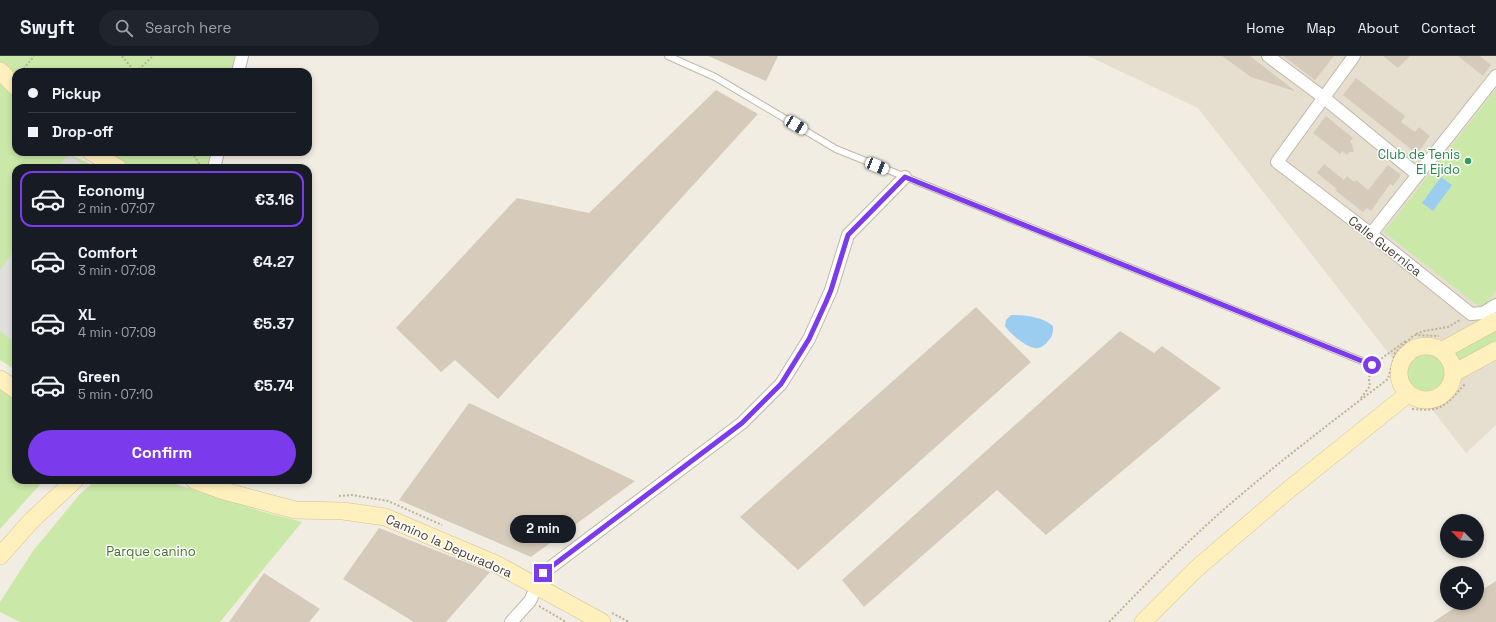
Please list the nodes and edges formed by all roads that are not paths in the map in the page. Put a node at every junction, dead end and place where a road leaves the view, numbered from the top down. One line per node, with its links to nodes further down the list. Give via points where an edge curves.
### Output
1 (242, 56): 5 (street)
2 (668, 56): 13 (lane, via 715,77 836,149)
3 (1268, 56): 9 (street)
4 (1354, 56): 9 (street)
5 (239, 68)
6 (0, 71): 8 (street)
7 (1496, 76): 12 (street)
8 (12, 83)
9 (1323, 97): 12 (street); 14 (street, Calle Guernica, via 1277,162)
10 (98, 156): 11 (street)
11 (111, 164)
12 (1418, 175): 14 (street)
13 (905, 177): 19 (lane); 27 (street, via 848,235 831,290 809,339 781,384 742,423 543,573)
14 (1371, 234): 15 (street, Calle Guernica, via 1471,314 1483,313)
15 (1496, 305)
16 (1496, 321): 17 (street)
17 (1444, 343): 20 (street); 23 (street, via 1416,347 1405,356 1399,368 1399,378)
18 (1496, 350): 20 (street)
19 (1372, 365)
20 (1454, 373): 23 (street, via 1448,390 1442,396 1433,400 1420,399)
21 (0, 379): 22 (street)
22 (12, 387)
23 (1408, 394): 30 (street, via 1286,492 1202,564)
24 (71, 484): 26 (street, via 31,521)
25 (205, 484): 27 (street, Camino la Depuradora, via 295,510 343,511 385,517 496,564)
26 (0, 556)
27 (533, 594): 28 (street); 29 (street, Camino la Depuradora)
28 (511, 622)
29 (602, 622)
30 (1143, 622)

